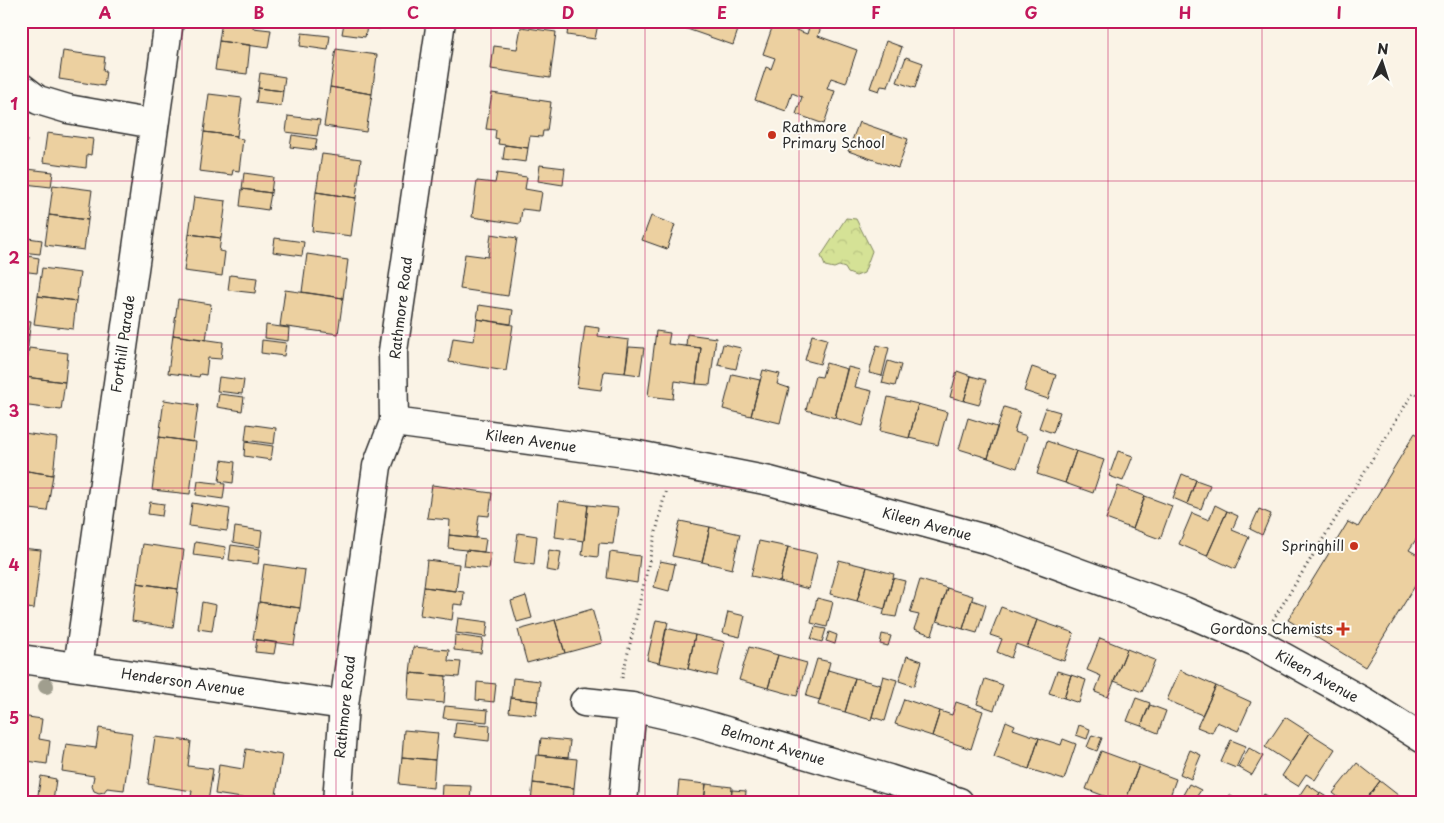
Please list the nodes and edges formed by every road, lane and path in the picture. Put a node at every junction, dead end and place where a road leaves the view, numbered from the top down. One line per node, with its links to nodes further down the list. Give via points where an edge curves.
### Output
1 (169, 21): 4 (street, Forthill Parade)
2 (441, 21): 6 (street, Rathmore Road, via 393,351)
3 (21, 88): 4 (street, via 38,100 68,109)
4 (154, 124): 10 (street, Forthill Parade)
5 (1423, 396): 8 (path, via 1413,393)
6 (394, 422): 7 (street, Kileen Avenue); 12 (street, Rathmore Road, via 377,466)
7 (672, 462): 8 (street, Kileen Avenue, via 770,481 989,540 1184,611); 13 (path)
8 (1258, 643): 14 (street, Kileen Avenue, via 1366,703)
9 (21, 659): 10 (street, Henderson Avenue)
10 (78, 667): 12 (street, Henderson Avenue)
11 (584, 702): 13 (street, Belmont Avenue)
12 (344, 706): 16 (street, Rathmore Road)
13 (624, 706): 15 (street, Belmont Avenue, via 689,720); 17 (street)
14 (1423, 740)
15 (886, 790): 18 (street, Belmont Avenue)
16 (337, 802)
17 (623, 802)
18 (959, 802)

